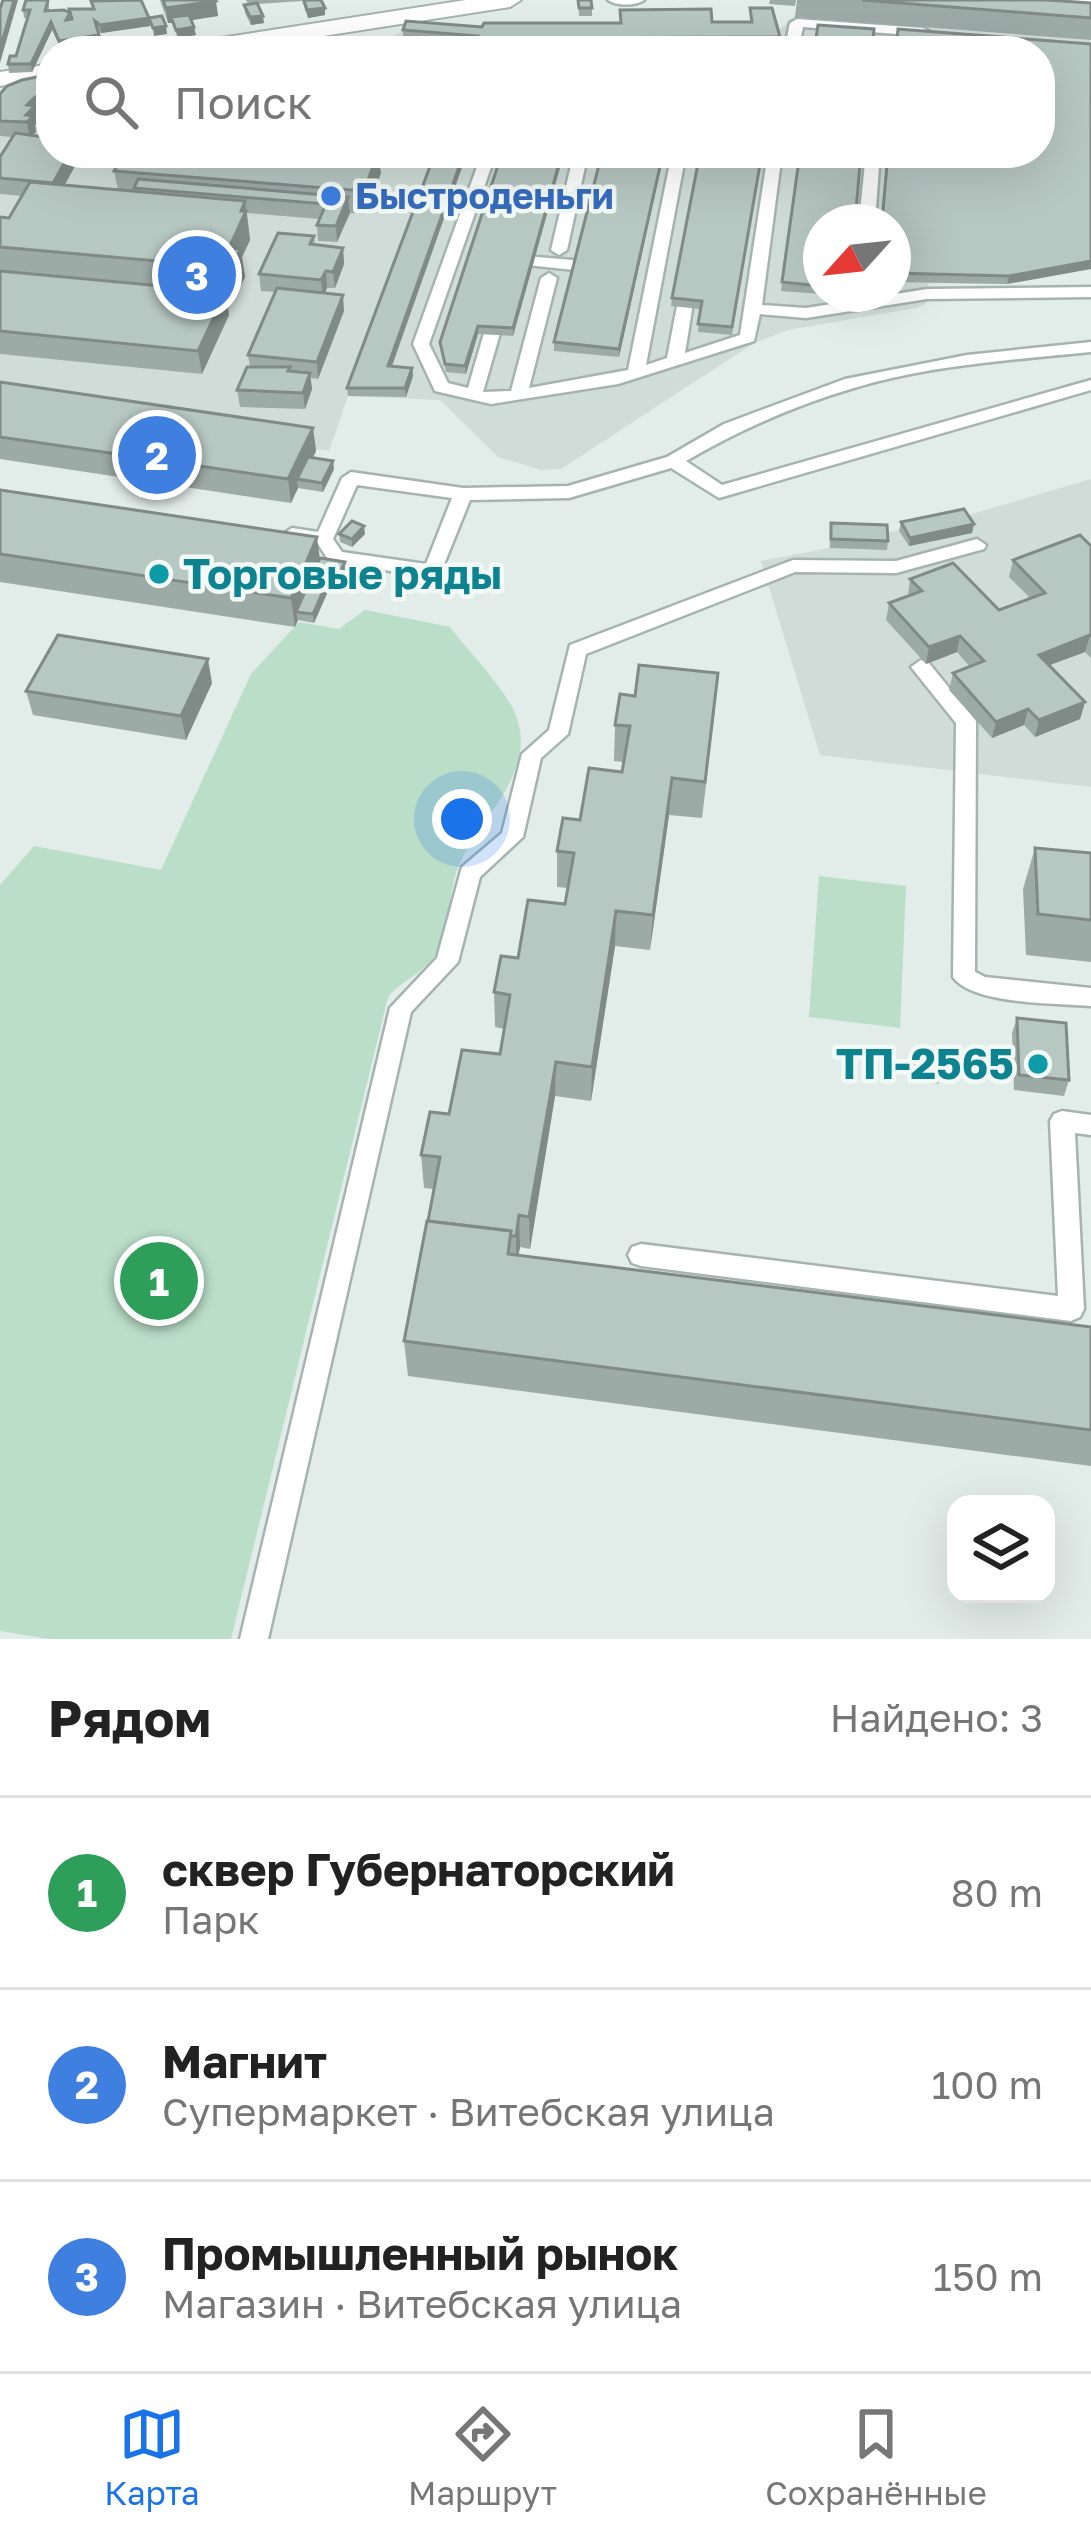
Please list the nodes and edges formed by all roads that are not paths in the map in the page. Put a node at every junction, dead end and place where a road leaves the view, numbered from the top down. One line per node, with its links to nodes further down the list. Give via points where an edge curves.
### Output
1 (510, 0): 8 (street)
2 (615, 0): 3 (lane)
3 (637, 0)
4 (1066, 0): 5 (lane)
5 (1091, 2)
6 (885, 29): 7 (lane); 9 (lane, via 797,23); 10 (lane)
7 (931, 33)
8 (278, 36)
9 (794, 36)
10 (884, 36)
11 (36, 74): 12 (street)
12 (0, 80)
13 (484, 168): 36 (lane, via 421,344 441,387)
14 (578, 168): 21 (lane)
15 (676, 168): 33 (lane)
16 (774, 168): 29 (lane)
17 (872, 168): 18 (lane)
18 (869, 204)
19 (520, 238): 22 (lane)
20 (590, 244): 23 (lane)
21 (559, 250)
22 (514, 260): 23 (lane); 36 (lane)
23 (584, 266): 26 (lane)
24 (691, 268): 32 (lane)
25 (549, 278): 35 (lane)
26 (579, 285)
27 (1091, 292): 28 (lane)
28 (911, 295)
29 (752, 308): 30 (lane); 32 (lane, via 748,338)
30 (810, 312)
31 (1091, 346): 37 (lane, via 851,383 730,428)
32 (675, 361): 33 (lane)
33 (636, 373): 35 (lane)
34 (1091, 385): 37 (lane, via 719,492)
35 (519, 394): 36 (lane)
36 (474, 395)
37 (673, 461): 38 (lane, via 569,492)
38 (463, 494): 40 (lane, via 351,478); 40 (lane, via 431,575 336,557)
39 (278, 532): 40 (lane)
40 (324, 539)
41 (977, 545): 46 (lane, via 896,567 793,566 577,650 558,734 532,754 512,837 470,872 447,962 401,1008)
42 (921, 668): 43 (lane, via 965,721 964,976 982,986)
43 (1091, 997)
44 (1091, 1124): 45 (lane, via 1062,1121 1071,1310)
45 (641, 1255)
46 (254, 1639)

